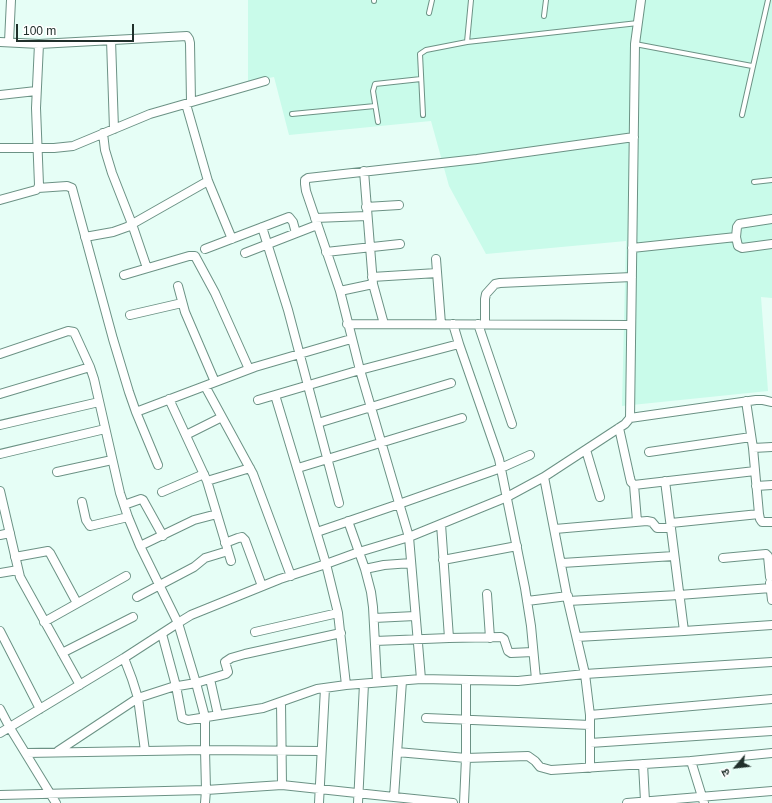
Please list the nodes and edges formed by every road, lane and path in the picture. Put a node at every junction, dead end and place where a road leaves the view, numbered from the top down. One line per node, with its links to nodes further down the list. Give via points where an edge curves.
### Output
1 (11, 0): 12 (street)
2 (432, 0): 7 (lane)
3 (472, 0): 13 (lane)
4 (546, 0): 8 (lane)
5 (642, 0): 9 (street)
6 (768, 0): 16 (lane)
7 (429, 13)
8 (544, 16)
9 (638, 23): 13 (lane); 15 (street)
10 (111, 40): 14 (street); 21 (street, via 187,36 190,39); 27 (street)
11 (0, 42): 12 (street)
12 (9, 42): 14 (street)
13 (467, 42): 17 (lane, via 422,51)
14 (39, 44): 19 (street)
15 (636, 44): 16 (lane); 29 (street)
16 (752, 66): 25 (lane)
17 (421, 80): 22 (lane, via 375,84); 24 (lane)
18 (265, 81): 21 (street)
19 (36, 91): 20 (street); 31 (street)
20 (0, 95)
21 (188, 103): 27 (street, via 150,114); 34 (street)
22 (375, 106): 23 (lane); 26 (lane)
23 (292, 114)
24 (423, 115)
25 (742, 115)
26 (378, 122)
27 (114, 129): 28 (street)
28 (103, 133): 31 (street, via 73,146); 42 (street, via 112,173)
29 (634, 137): 32 (street); 52 (street)
30 (0, 148): 31 (street)
31 (37, 148): 36 (street)
32 (364, 172): 39 (street); 41 (street, via 305,180)
33 (772, 180): 35 (lane)
34 (208, 181): 42 (street); 47 (street)
35 (754, 182)
36 (38, 188): 37 (street); 45 (street, via 72,188)
37 (0, 200)
38 (399, 205): 39 (street)
39 (367, 212): 41 (street); 51 (street)
40 (772, 219): 46 (street, via 739,224)
41 (316, 222): 44 (street); 54 (street)
42 (132, 224): 45 (street, via 113,232); 57 (street)
43 (262, 227): 44 (street, via 289,217); 47 (street); 48 (street)
44 (296, 233): 48 (street)
45 (85, 237): 91 (street)
46 (736, 237): 50 (street, via 738,246 742,248); 52 (street)
47 (232, 239): 53 (street)
48 (268, 244): 55 (street); 75 (street)
49 (400, 244): 51 (street)
50 (772, 244)
51 (369, 247): 54 (street); 61 (street)
52 (632, 248): 60 (street)
53 (205, 249)
54 (326, 252): 63 (street)
55 (245, 253)
56 (436, 259): 58 (street)
57 (147, 268): 59 (street); 77 (street, via 195,256 215,293)
58 (437, 273): 61 (street); 68 (street)
59 (124, 275)
60 (632, 277): 70 (street, via 495,284 486,294); 71 (street)
61 (372, 280): 63 (street); 67 (street)
62 (178, 286): 64 (street)
63 (340, 291): 66 (street)
64 (182, 303): 65 (street); 79 (street)
65 (130, 315)
66 (347, 324): 67 (street); 72 (street)
67 (384, 324): 68 (street)
68 (441, 324): 69 (street)
69 (453, 324): 70 (street); 73 (street)
70 (481, 324): 71 (street); 96 (street)
71 (631, 325): 94 (street)
72 (351, 339): 75 (street); 78 (street)
73 (459, 344): 78 (street); 114 (street)
74 (0, 354): 76 (street, via 72,331 77,335)
75 (300, 354): 77 (street); 81 (street)
76 (90, 367): 83 (street); 88 (street)
77 (248, 369): 79 (street)
78 (360, 370): 81 (street); 90 (street)
79 (215, 382): 82 (street)
80 (451, 383): 90 (street)
81 (308, 385): 84 (street); 95 (street)
82 (205, 386): 85 (street); 92 (street)
83 (0, 394)
84 (276, 395): 86 (street); 113 (street)
85 (169, 399): 91 (street); 100 (street)
86 (258, 400)
87 (746, 401): 89 (street); 94 (street); 101 (street)
88 (99, 402): 97 (street); 99 (street)
89 (772, 402)
90 (370, 406): 95 (street); 102 (street)
91 (136, 412): 111 (street)
92 (222, 417): 100 (street); 112 (street)
93 (462, 418): 102 (street)
94 (630, 418): 98 (street)
95 (318, 423): 109 (street)
96 (512, 424)
97 (0, 425)
98 (620, 428): 105 (street); 120 (street, via 630,478)
99 (105, 429): 107 (street); 110 (street)
100 (186, 434): 118 (street)
101 (751, 437): 104 (street); 106 (street)
102 (381, 443): 109 (street); 129 (street)
103 (772, 447): 104 (street)
104 (753, 448): 115 (street)
105 (586, 450): 117 (street); 126 (street)
106 (649, 452)
107 (0, 454)
108 (530, 455): 114 (street)
109 (328, 459): 113 (street); 128 (street)
110 (112, 460): 116 (street); 130 (street)
111 (158, 465)
112 (250, 468): 118 (street); 161 (street)
113 (298, 468): 140 (street)
114 (501, 468): 125 (street); 129 (street)
115 (755, 471): 119 (street); 122 (street)
116 (57, 472)
117 (544, 477): 125 (street); 139 (street)
118 (205, 478): 124 (street); 131 (street)
119 (665, 481): 120 (street); 138 (street)
120 (634, 485): 135 (street)
121 (772, 485): 122 (street)
122 (756, 486): 132 (street)
123 (0, 491): 141 (street)
124 (162, 492)
125 (507, 497): 137 (street); 146 (street)
126 (600, 498)
127 (82, 502): 133 (street, via 90,526)
128 (340, 502)
129 (399, 504): 134 (street); 144 (street)
130 (124, 505): 133 (street); 143 (street, via 143,500)
131 (217, 514): 143 (street, via 194,520); 147 (street)
132 (759, 514): 136 (street, via 762,522); 138 (street)
133 (128, 517): 145 (street)
134 (348, 521): 140 (street); 148 (street)
135 (637, 522): 138 (street, via 650,521 660,529); 139 (street)
136 (772, 522)
137 (441, 524): 144 (street); 152 (street)
138 (671, 526): 149 (street)
139 (555, 529): 155 (street)
140 (317, 532): 156 (street)
141 (10, 534): 142 (street); 150 (street)
142 (0, 535)
143 (163, 536): 145 (street)
144 (409, 537): 148 (street); 154 (street)
145 (140, 546): 163 (street)
146 (517, 546): 152 (street); 171 (street)
147 (227, 547): 153 (street); 163 (street); 164 (street, via 242,537)
148 (359, 552): 156 (street); 157 (street)
149 (674, 556): 155 (street); 167 (street)
150 (15, 557): 158 (street); 172 (street, via 48,551)
151 (723, 558): 162 (street, via 766,554)
152 (443, 560): 186 (street)
153 (230, 561)
154 (411, 563): 157 (street); 175 (street)
155 (562, 563): 169 (street)
156 (326, 564): 161 (street); 173 (street)
157 (365, 569): 176 (street)
158 (18, 570): 159 (street); 177 (street)
159 (0, 573)
160 (126, 576): 172 (street)
161 (291, 576): 164 (street)
162 (771, 576): 165 (street)
163 (159, 585): 168 (street); 178 (street)
164 (262, 586): 178 (street, via 191,615)
165 (771, 588): 167 (street); 170 (street)
166 (488, 594): 187 (street)
167 (679, 595): 169 (street); 181 (street)
168 (136, 597)
169 (568, 598): 171 (street); 185 (street)
170 (772, 600)
171 (527, 602): 190 (street)
172 (77, 603): 177 (street)
173 (338, 613): 182 (street); 183 (street)
174 (133, 616): 191 (street)
175 (416, 616): 176 (street); 188 (street)
176 (374, 618): 189 (street)
177 (44, 622): 191 (street)
178 (178, 623): 184 (street); 200 (street)
179 (772, 625): 181 (street)
180 (0, 631): 211 (street)
181 (684, 631): 185 (street)
182 (255, 632)
183 (341, 633): 195 (street, via 231,658 225,662 228,672); 204 (street)
184 (162, 634): 192 (street); 205 (street)
185 (577, 637): 194 (street)
186 (449, 638): 187 (street); 188 (street)
187 (490, 638): 190 (street, via 504,639 511,653)
188 (417, 640): 189 (street); 196 (street)
189 (375, 641): 201 (street)
190 (534, 652): 197 (street)
191 (62, 653): 203 (street)
192 (124, 658): 203 (street); 207 (street)
193 (772, 662): 194 (street)
194 (585, 674): 197 (street); 213 (street)
195 (210, 679): 200 (street); 212 (street)
196 (420, 679): 198 (street); 199 (street)
197 (536, 679): 199 (street)
198 (402, 680): 201 (street); 227 (street)
199 (466, 681): 216 (street)
200 (196, 682): 205 (street); 214 (street)
201 (378, 682): 202 (street)
202 (364, 684): 204 (street); 239 (street)
203 (80, 685): 211 (street)
204 (346, 685): 206 (street)
205 (176, 686): 207 (street); 214 (street, via 182,718 188,720)
206 (324, 688): 209 (street); 225 (street)
207 (138, 698): 224 (street); 226 (street)
208 (772, 699): 213 (street)
209 (281, 702): 212 (street, via 263,708); 223 (street)
210 (0, 709): 218 (street)
211 (40, 709): 218 (street)
212 (218, 715): 214 (street)
213 (590, 715): 217 (street)
214 (205, 717): 222 (street)
215 (426, 718): 216 (street)
216 (466, 720): 217 (street); 230 (street)
217 (590, 725): 221 (street)
218 (10, 728): 220 (street); 228 (street)
219 (772, 731): 221 (street)
220 (0, 733)
221 (590, 744): 233 (street)
222 (205, 750): 223 (street); 224 (street); 236 (street)
223 (282, 750): 225 (street); 234 (street)
224 (145, 751): 226 (street)
225 (321, 751): 235 (street)
226 (58, 752): 228 (street)
227 (397, 752): 230 (street); 241 (street)
228 (26, 753): 238 (street)
229 (772, 753): 231 (street)
230 (466, 758): 233 (street, via 528,756 540,767 551,770); 249 (street)
231 (691, 761): 232 (street); 242 (street)
232 (643, 764): 233 (street); 243 (street)
233 (590, 768)
234 (282, 785): 235 (street); 236 (street)
235 (318, 789): 239 (street); 246 (street)
236 (206, 790): 238 (street); 245 (street)
237 (772, 791): 242 (street)
238 (51, 794): 240 (street); 244 (street)
239 (358, 794): 241 (street); 247 (street)
240 (0, 795)
241 (394, 797): 248 (street)
242 (703, 800): 243 (street)
243 (645, 801): 250 (street)
244 (56, 803)
245 (206, 803)
246 (319, 803)
247 (358, 803)
248 (453, 803)
249 (464, 803)
250 (627, 803)

